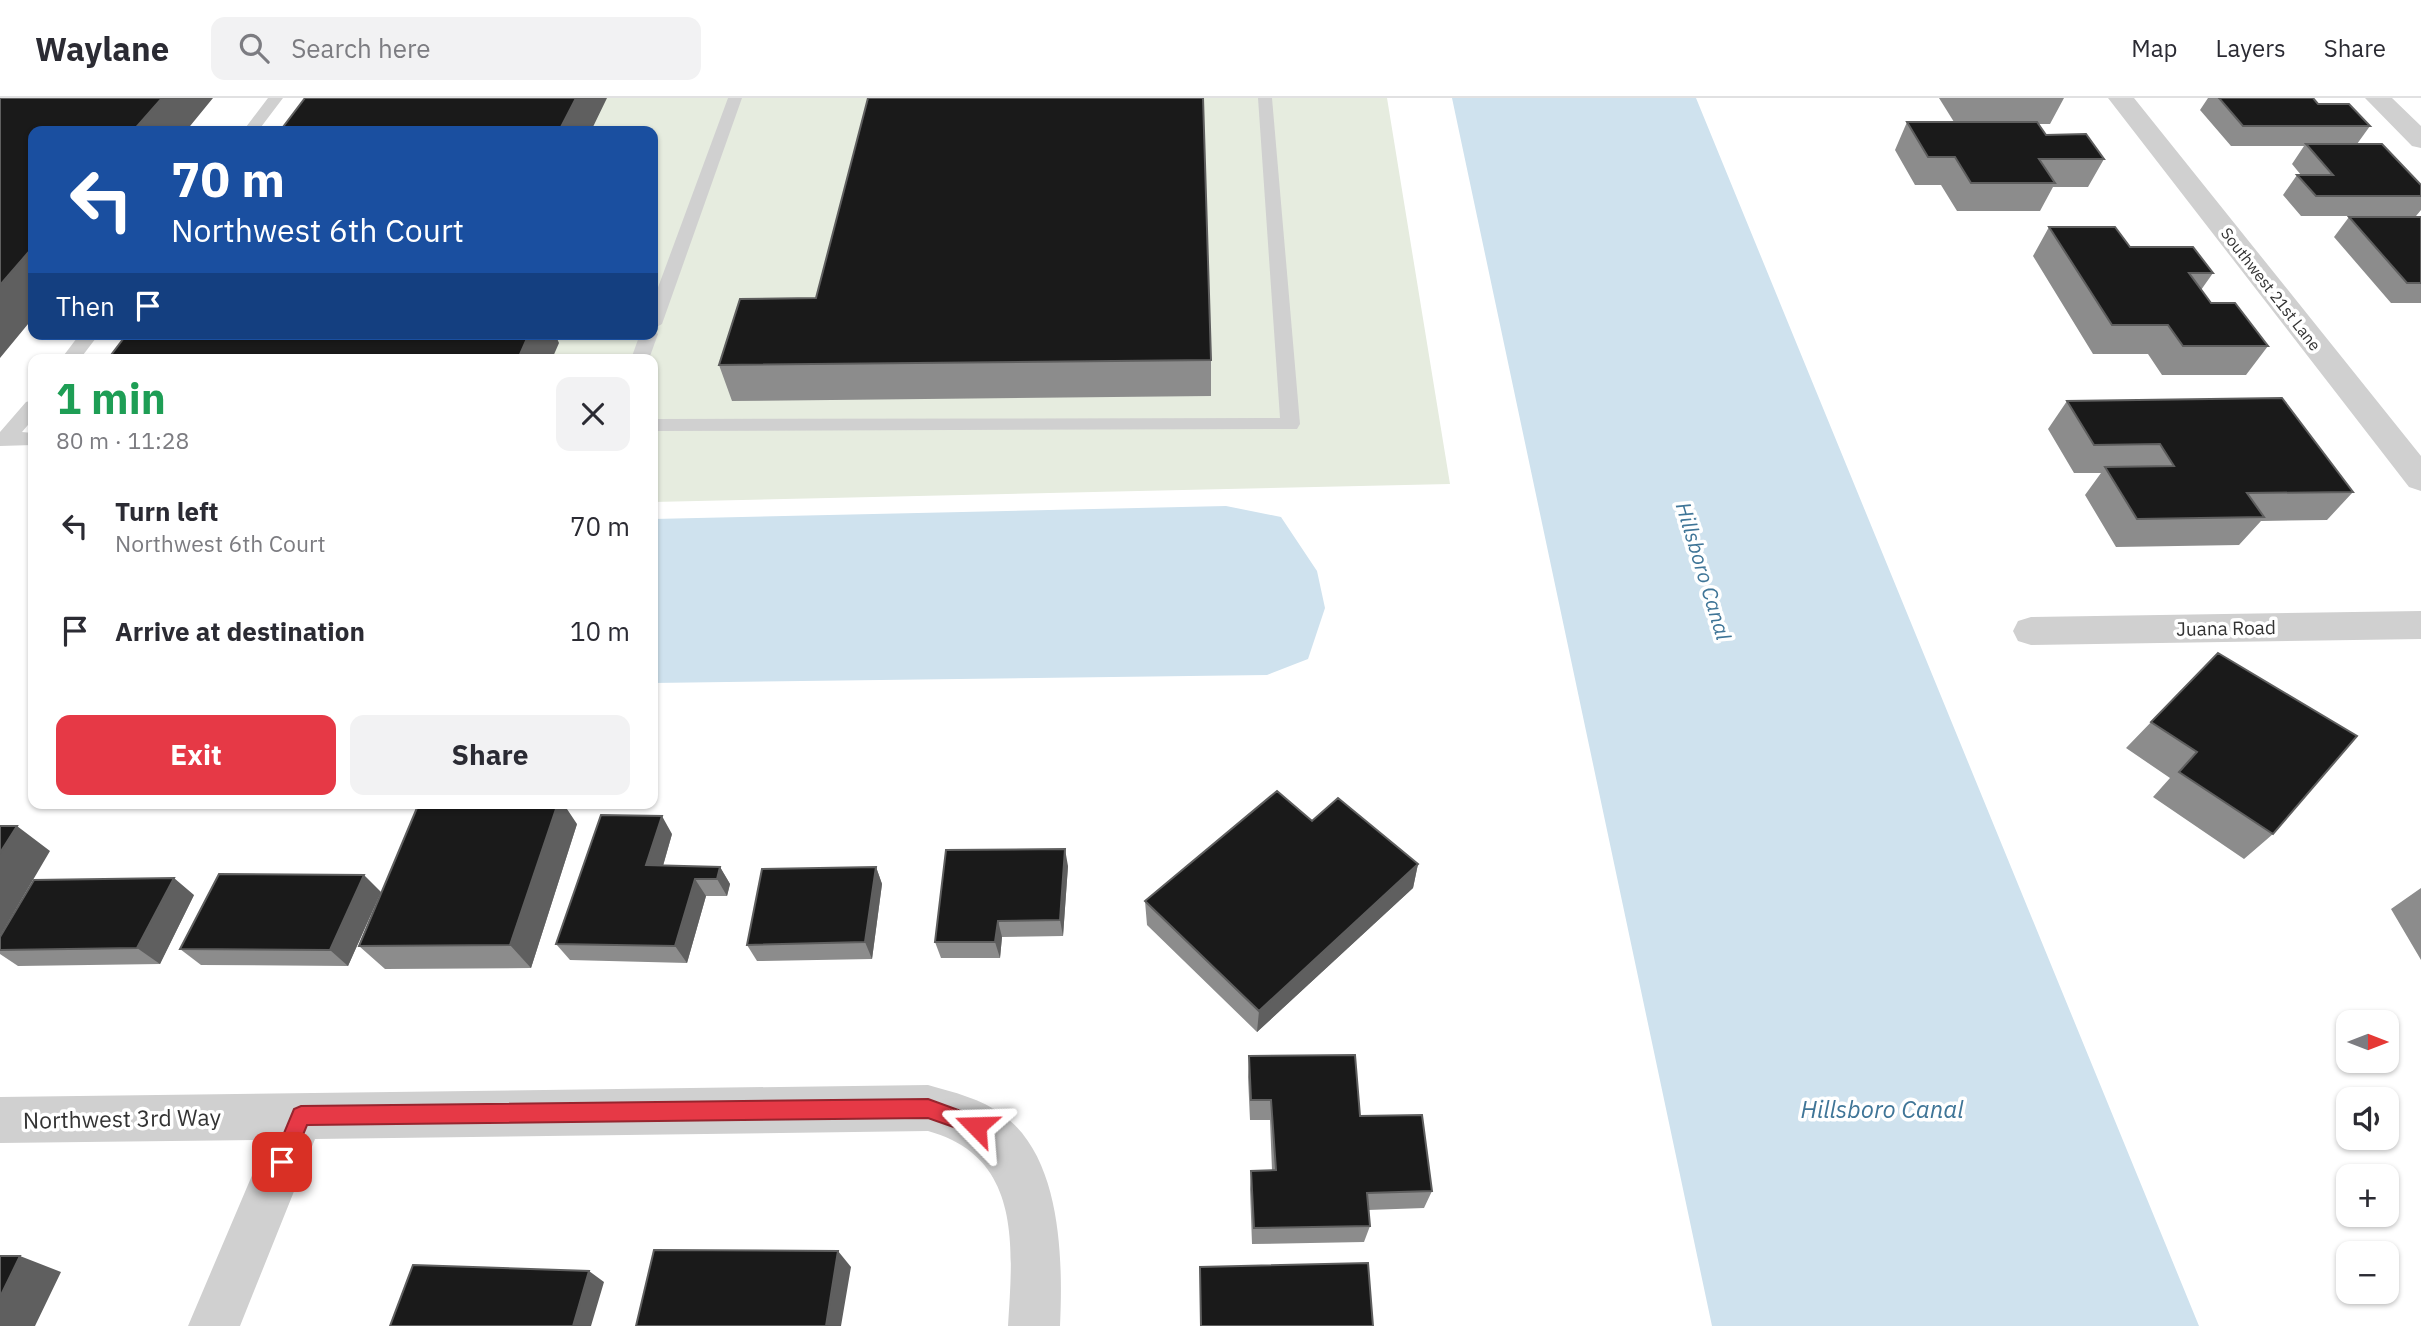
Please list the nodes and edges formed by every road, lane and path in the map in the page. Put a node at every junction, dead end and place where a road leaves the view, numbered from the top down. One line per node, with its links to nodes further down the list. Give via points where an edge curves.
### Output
1 (276, 98): 6 (lane)
2 (735, 98): 8 (lane)
3 (1265, 98): 12 (lane, via 1290,424)
4 (2121, 98): 15 (street, Southwest 21st Lane)
5 (2378, 98): 7 (street)
6 (254, 126)
7 (2421, 140)
8 (658, 310)
9 (85, 340): 10 (lane)
10 (75, 354)
11 (28, 412): 13 (lane)
12 (658, 425)
13 (4, 439): 14 (lane)
14 (28, 439)
15 (2421, 479)
16 (2421, 625): 17 (street, Juana Road)
17 (2031, 631)
18 (301, 1115): 19 (street, Northwest 3rd Way); 20 (street); 21 (street, Northwest 3rd Way, via 928,1108 955,1115 994,1137 1025,1183 1038,1274)
19 (0, 1120)
20 (214, 1326)
21 (1034, 1326)

